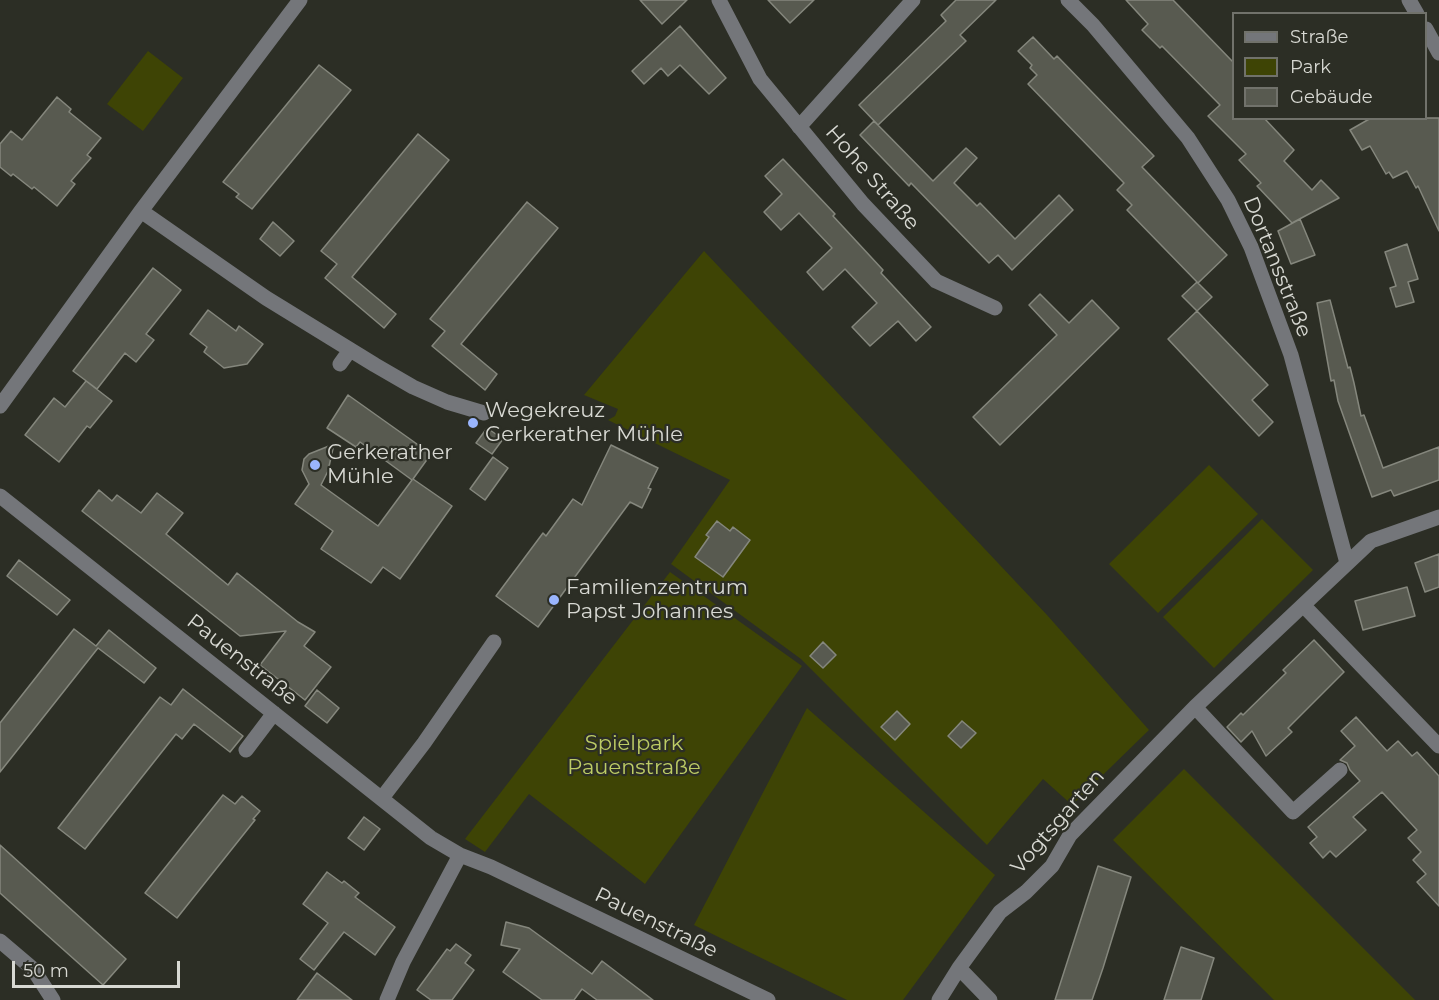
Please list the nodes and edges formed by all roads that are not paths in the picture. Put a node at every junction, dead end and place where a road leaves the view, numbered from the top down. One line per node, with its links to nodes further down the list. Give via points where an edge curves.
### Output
1 (300, 0): 8 (street)
2 (719, 0): 7 (street, via 760,79)
3 (913, 0): 7 (street, Hohe Straße)
4 (1068, 0): 16 (street, Dortansstraße, via 1188,138 1228,200 1251,247 1290,356)
5 (1427, 32): 6 (street)
6 (1439, 53)
7 (799, 127): 9 (street, Hohe Straße, via 863,204 936,281)
8 (141, 211): 10 (street, via 266,298); 12 (street)
9 (995, 308)
10 (350, 350): 11 (street); 13 (street, via 412,387)
11 (340, 364)
12 (0, 406)
13 (484, 413)
14 (0, 496): 20 (street, Pauenstraße)
15 (1439, 517): 16 (street, Vogtsgarten, via 1371,541)
16 (1347, 563): 17 (street, Vogtsgarten)
17 (1304, 606): 19 (street, Vogtsgarten); 21 (street)
18 (494, 642): 24 (street)
19 (1196, 707): 23 (street, via 1293,812); 27 (street, Vogtsgarten, via 1070,835 1052,866 1000,912)
20 (274, 713): 22 (street); 24 (street, Pauenstraße)
21 (1439, 746)
22 (246, 750)
23 (1340, 770)
24 (382, 798): 25 (street, Pauenstraße)
25 (459, 855): 29 (street); 30 (street, Pauenstraße)
26 (0, 941): 28 (street, via 33,969)
27 (959, 968): 31 (street, Vogtsgarten); 32 (street)
28 (52, 1000)
29 (387, 1000)
30 (768, 1000)
31 (939, 1000)
32 (990, 1000)

